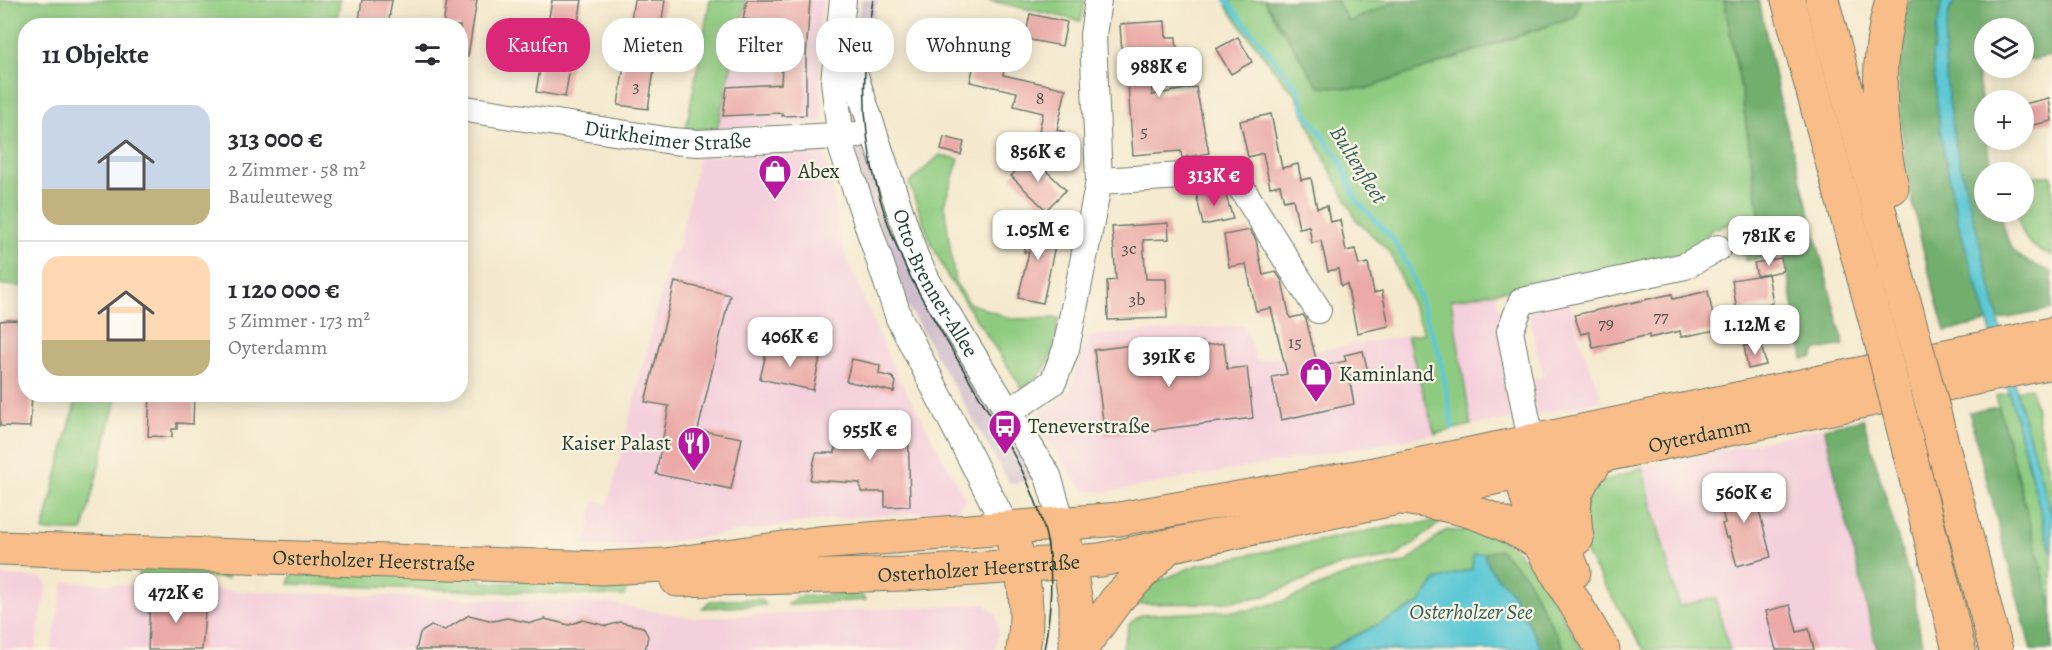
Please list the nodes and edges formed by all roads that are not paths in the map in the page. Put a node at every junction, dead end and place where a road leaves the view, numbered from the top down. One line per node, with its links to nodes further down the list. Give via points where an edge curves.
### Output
1 (843, 0): 6 (street, Otto-Brenner-Allee)
2 (1098, 0): 12 (street, via 1093,35)
3 (1788, 0): 25 (main road, bridge)
4 (1822, 0): 14 (main road)
5 (1892, 0): 14 (main road, via 1883,30 1879,68 1882,124 1902,239)
6 (840, 18)
7 (835, 72): 11 (street, Otto-Brenner-Allee)
8 (854, 72): 10 (street, Otto-Brenner-Allee)
9 (468, 109): 11 (street, Dürkheimer Straße, via 698,143)
10 (875, 134): 11 (street, Dürkheimer Straße); 19 (street, Otto-Brenner-Allee, via 915,256)
11 (839, 136): 27 (street, Otto-Brenner-Allee, via 876,258 899,318)
12 (1099, 182): 15 (street, via 1232,173); 19 (street, via 1066,349 1053,382)
13 (1718, 248): 21 (street, via 1685,266 1522,301 1510,331)
14 (1896, 269): 41 (main road, bridge)
15 (1318, 309)
16 (2052, 334): 17 (main road, Oyterdamm)
17 (2030, 358): 18 (main road, Oyterdamm)
18 (1985, 362): 20 (main road, Oyterdamm); 21 (main road, Oyterdamm)
19 (1009, 412): 26 (street, Otto-Brenner-Allee, via 1048,476)
20 (1602, 454): 21 (main road, Oyterdamm); 34 (main road, via 1583,478 1572,509 1580,558)
21 (1532, 460): 22 (main road, Oyterdamm); 23 (main road, Oyterdamm); 28 (main road); 34 (main road, via 1575,575)
22 (1330, 482): 26 (main road, Osterholzer Heerstraße, via 1119,519)
23 (1402, 498): 24 (main road, Oyterdamm); 28 (main road, via 1480,514)
24 (1349, 510): 29 (main road, Osterholzer Heerstraße)
25 (1927, 520): 39 (main road, via 1919,550); 40 (main road)
26 (1062, 523): 27 (main road, Osterholzer Heerstraße); 31 (main road)
27 (1006, 526): 32 (main road); 33 (main road, Osterholzer Heerstraße, via 818,543 665,565)
28 (1539, 543): 37 (main road)
29 (1168, 547): 31 (main road, Osterholzer Heerstraße); 36 (main road, via 1117,599)
30 (0, 548): 33 (main road, Osterholzer Heerstraße)
31 (1069, 563): 32 (main road, Osterholzer Heerstraße); 36 (main road, via 1077,610)
32 (1020, 566): 33 (main road, Osterholzer Heerstraße, via 698,580 668,580); 35 (main road, via 1026,616)
33 (602, 568)
34 (1598, 615): 38 (main road)
35 (1023, 650)
36 (1078, 650)
37 (1603, 650)
38 (1620, 650)
39 (1942, 650)
40 (1959, 650)
41 (1996, 650)

